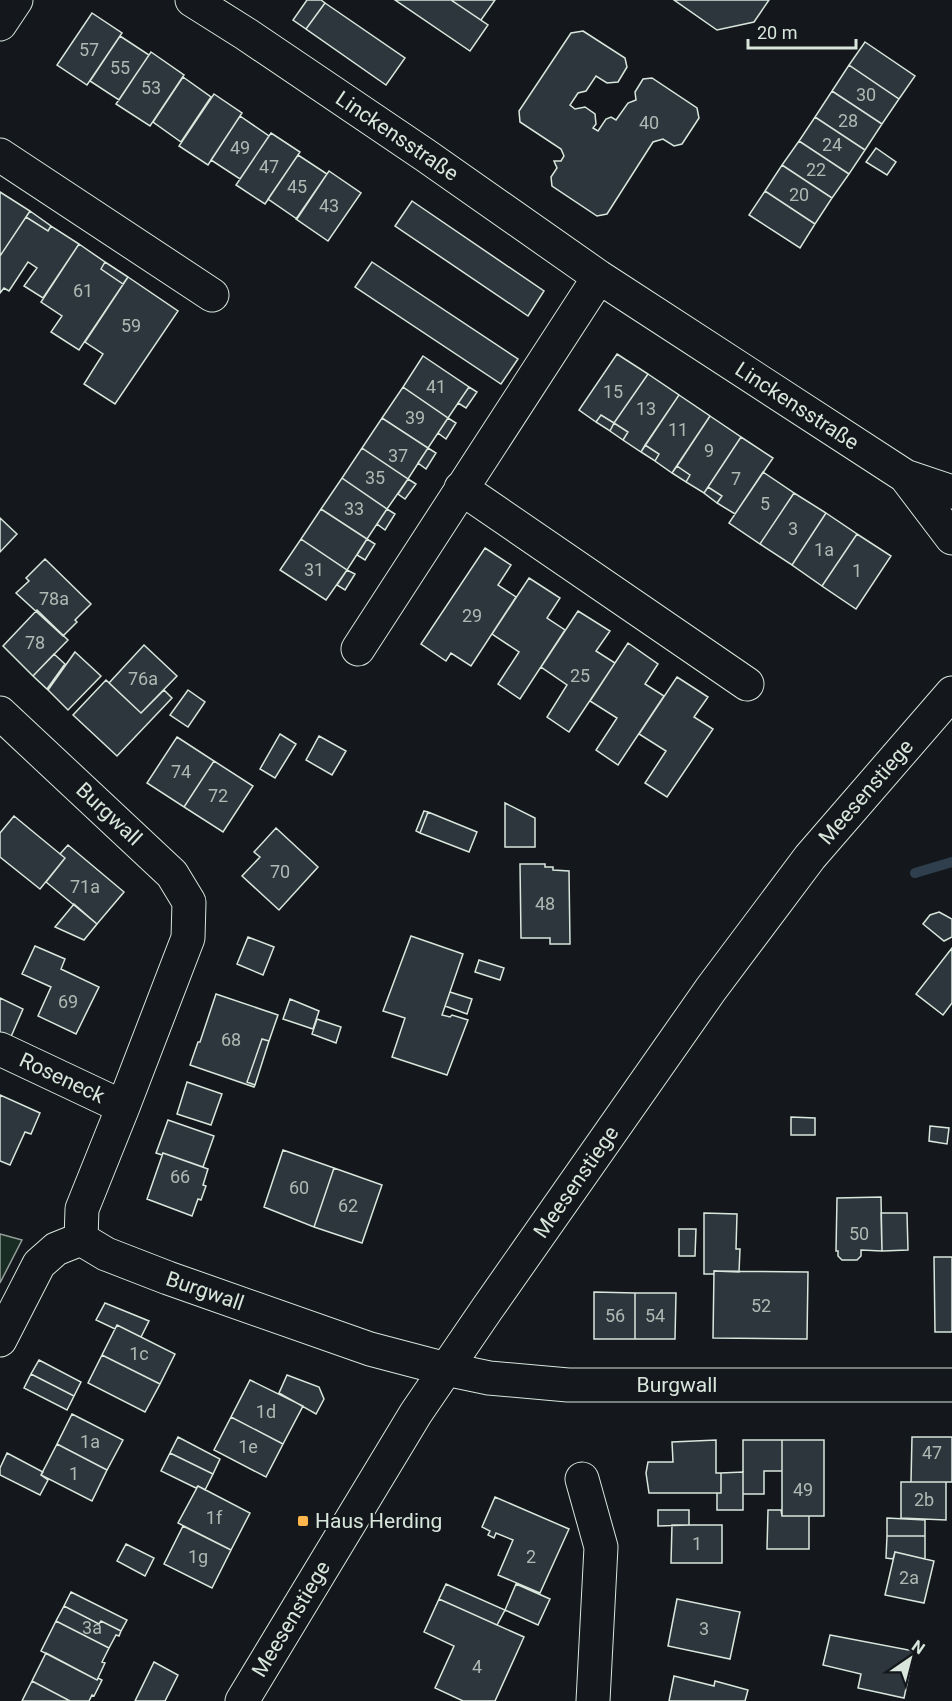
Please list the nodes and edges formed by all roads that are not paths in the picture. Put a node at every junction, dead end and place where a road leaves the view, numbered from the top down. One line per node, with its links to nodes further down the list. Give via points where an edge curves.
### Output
1 (16, 0): 3 (street)
2 (192, 0): 5 (street, Linckensstraße)
3 (0, 24)
4 (0, 155): 6 (street)
5 (599, 277): 7 (street, Linckensstraße); 8 (street)
6 (212, 295)
7 (905, 476): 9 (street, Linckensstraße); 10 (street, Linckensstraße)
8 (461, 488): 11 (street); 12 (street)
9 (952, 492)
10 (952, 538)
11 (358, 649)
12 (747, 684)
13 (952, 693): 19 (street, Meesenstiege, via 810,857 767,914)
14 (0, 713): 16 (street, Burgwall, via 172,874 189,902 188,938)
15 (0, 1049): 16 (street, Roseneck)
16 (123, 1107): 17 (street, Burgwall, via 82,1209)
17 (81, 1239): 18 (street, via 56,1249 39,1264); 19 (street, Burgwall, via 106,1254 168,1278 370,1349)
18 (0, 1340)
19 (446, 1369): 20 (street, Burgwall, via 489,1378 568,1385); 22 (street, Meesenstiege)
20 (952, 1385)
21 (582, 1479): 23 (street, via 601,1547)
22 (242, 1701)
23 (593, 1701)

